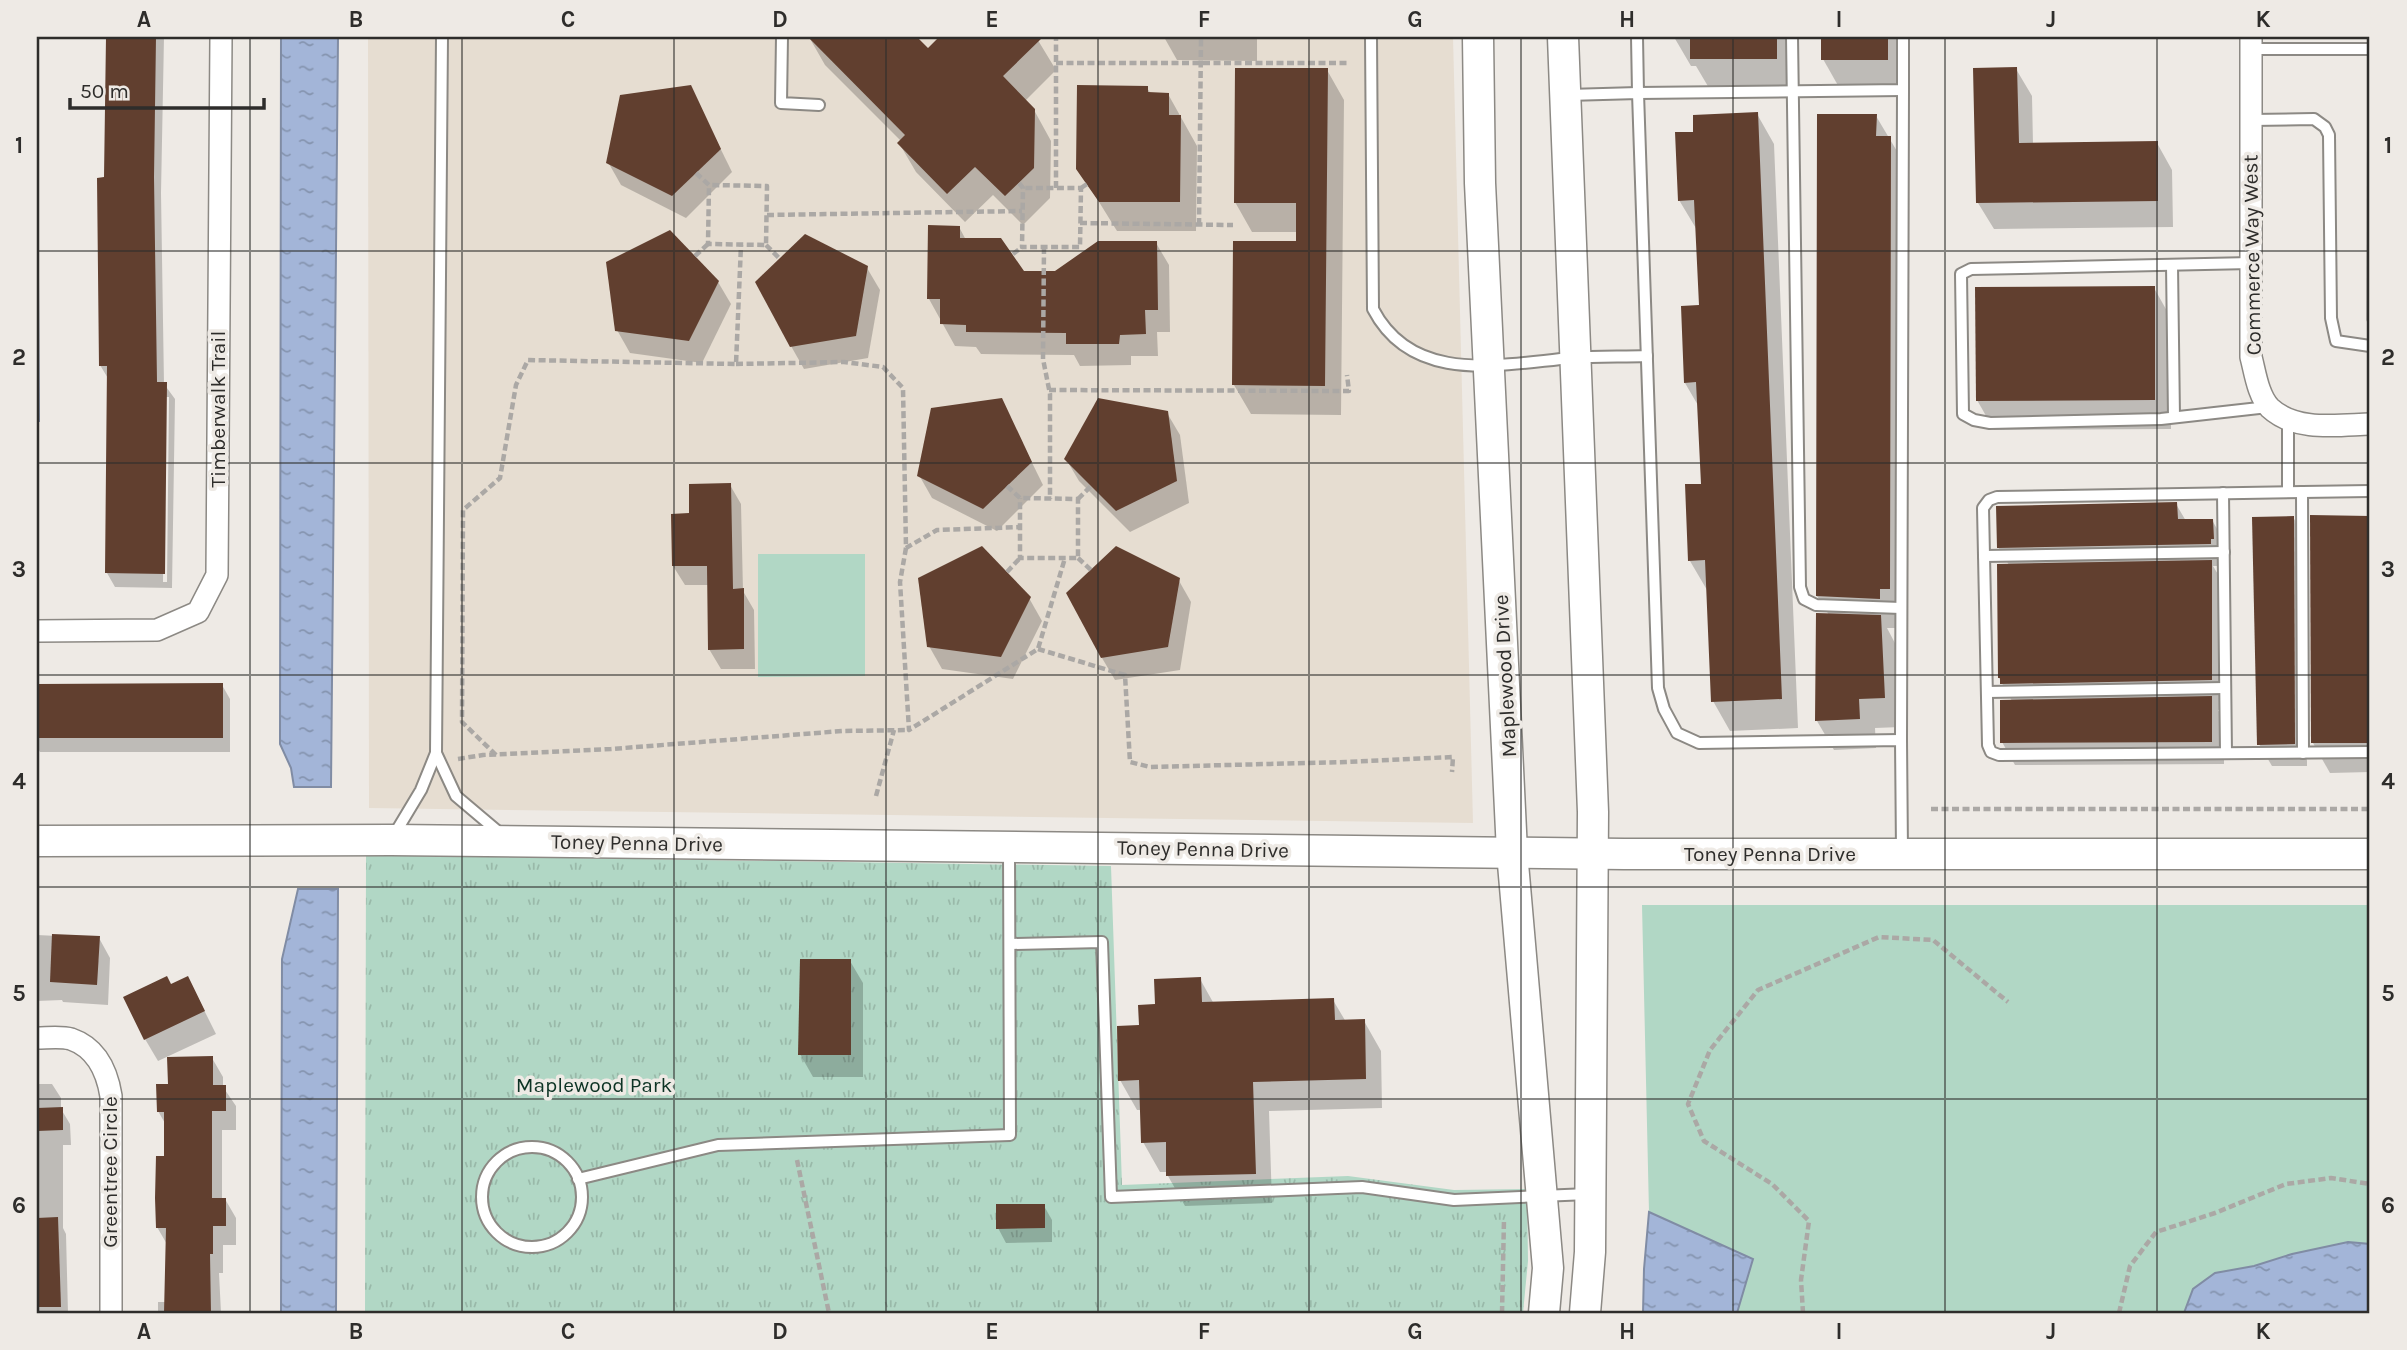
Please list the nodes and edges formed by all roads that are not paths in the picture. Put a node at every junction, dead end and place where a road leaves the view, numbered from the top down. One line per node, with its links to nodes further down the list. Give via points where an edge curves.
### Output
1 (221, 37): 35 (street, Timberwalk Trail, via 217,575 198,612 157,630)
2 (442, 37): 40 (lane)
3 (782, 37): 16 (lane, via 781,103)
4 (1371, 37): 23 (lane, via 1373,309 1396,341 1423,357)
5 (1478, 37): 23 (street, Maplewood Drive)
6 (1563, 37): 15 (street)
7 (1637, 37): 14 (lane)
8 (1793, 37): 13 (lane)
9 (1903, 37): 12 (lane)
10 (2251, 43): 11 (lane); 17 (street, Commerce Way West)
11 (2370, 50)
12 (1903, 90): 13 (lane); 34 (lane)
13 (1792, 92): 14 (lane); 34 (lane, via 1800,587 1804,599 1816,605)
14 (1638, 93): 15 (lane); 21 (lane)
15 (1565, 96): 22 (street)
16 (819, 105)
17 (2251, 120): 18 (street, Commerce Way West); 20 (lane, via 2314,119 2325,127 2329,135 2331,318 2336,341)
18 (2251, 264): 19 (lane); 24 (street, Commerce Way West, via 2251,357)
19 (2172, 265): 25 (lane); 25 (lane, via 1971,269 1961,274 1963,414 1990,423)
20 (2370, 346)
21 (1647, 356): 22 (lane); 38 (lane, via 1658,688 1677,733 1699,743)
22 (1575, 358): 23 (lane); 48 (street)
23 (1489, 367): 47 (street, Maplewood Drive)
24 (2269, 407): 25 (lane); 26 (street)
25 (2174, 417)
26 (2288, 418): 27 (street, via 2311,425); 29 (lane)
27 (2370, 424)
28 (2370, 491): 30 (lane)
29 (2288, 492): 30 (lane); 31 (lane)
30 (2302, 492): 42 (lane)
31 (2223, 493): 32 (lane); 33 (lane, via 1997,497 1983,508)
32 (2224, 552): 33 (lane); 36 (lane)
33 (1984, 556): 37 (lane)
34 (1901, 608): 38 (lane)
35 (37, 631)
36 (2225, 688): 37 (lane); 41 (lane)
37 (1987, 692): 41 (lane, via 1988,745 1999,755)
38 (1901, 740): 49 (lane)
39 (2370, 752): 42 (lane)
40 (436, 753): 43 (lane); 45 (lane, via 456,796)
41 (2226, 753): 42 (lane)
42 (2303, 753)
43 (391, 840): 44 (street, Toney Penna Drive); 45 (street, Toney Penna Drive)
44 (37, 841)
45 (511, 842): 46 (street, Toney Penna Drive)
46 (1009, 847): 47 (street, Toney Penna Drive); 51 (lane)
47 (1512, 852): 48 (street, Toney Penna Drive); 55 (street, Maplewood Drive)
48 (1594, 853): 49 (street, Toney Penna Drive); 54 (street)
49 (1902, 854): 50 (street, Toney Penna Drive)
50 (2370, 854)
51 (1011, 944): 53 (lane, via 1010,1135 718,1145); 55 (lane, via 1102,942 1111,1197 1362,1187 1454,1200)
52 (37, 1038): 56 (street, Greentree Circle, via 69,1038 86,1047 108,1077)
53 (578, 1179): 53 (lane, via 555,1153 539,1148 509,1153 488,1173 483,1186 482,1203 489,1223 515,1244 532,1247 554,1242 578,1218 582,1189)
54 (1591, 1194): 55 (lane); 58 (street)
55 (1542, 1196): 57 (street, Maplewood Drive, via 1548,1268)
56 (111, 1313)
57 (1544, 1313)
58 (1585, 1313)

